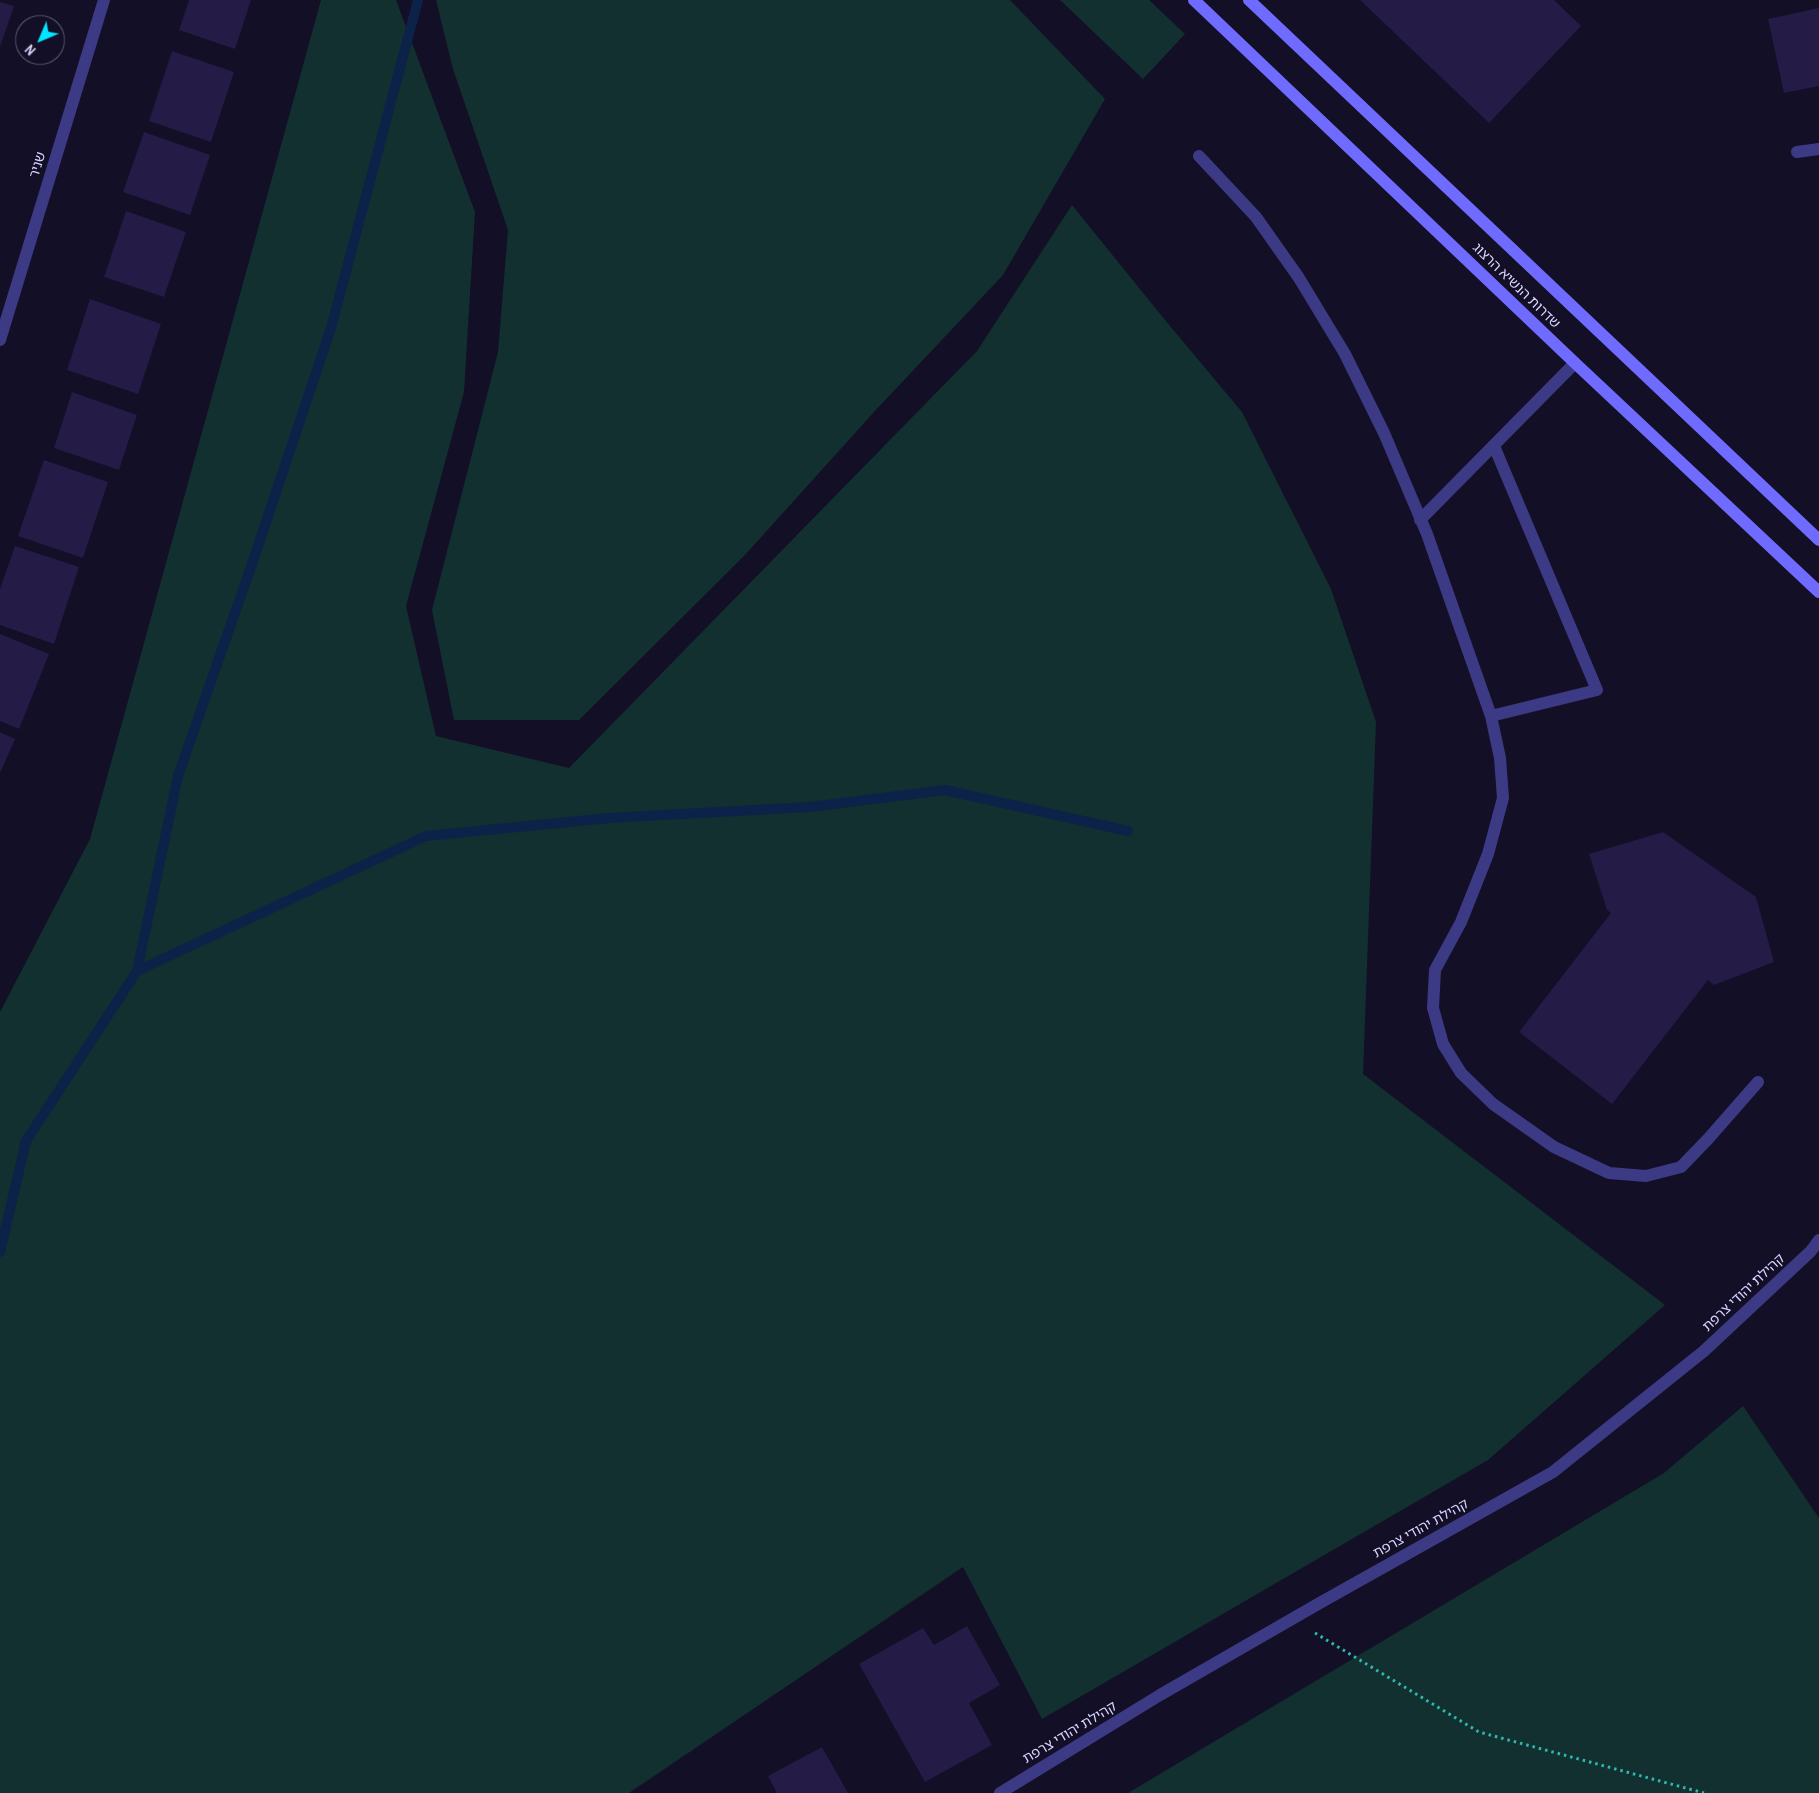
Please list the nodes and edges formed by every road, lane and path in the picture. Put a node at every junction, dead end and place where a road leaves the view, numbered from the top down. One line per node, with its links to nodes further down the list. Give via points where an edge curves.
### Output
1 (104, 0): 7 (street, שניר)
2 (1194, 0): 8 (street, שדרות הנשיא הרצוג)
3 (1249, 0): 11 (street, שדרות הנשיא הרצוג)
4 (1819, 149): 5 (street)
5 (1797, 152)
6 (1199, 156): 10 (street, via 1256,217 1340,345 1384,433)
7 (0, 340)
8 (1575, 363): 9 (street); 12 (street, שדרות הנשיא הרצוג)
9 (1494, 446): 10 (street); 13 (street, via 1597,690)
10 (1420, 520): 13 (street)
11 (1819, 540)
12 (1819, 592)
13 (1491, 716): 14 (street, via 1500,758 1503,798 1488,854 1461,922 1435,970 1433,1008 1443,1044 1461,1073 1493,1104 1554,1147 1609,1173 1646,1176 1681,1167)
14 (1758, 1082)
15 (1819, 1240): 16 (street, קהילת יהודי צרפת, via 1704,1351 1553,1472)
16 (1292, 1619): 17 (street, קהילת יהודי צרפת); 18 (path, via 1479,1732)
17 (1000, 1793)
18 (1704, 1793)

